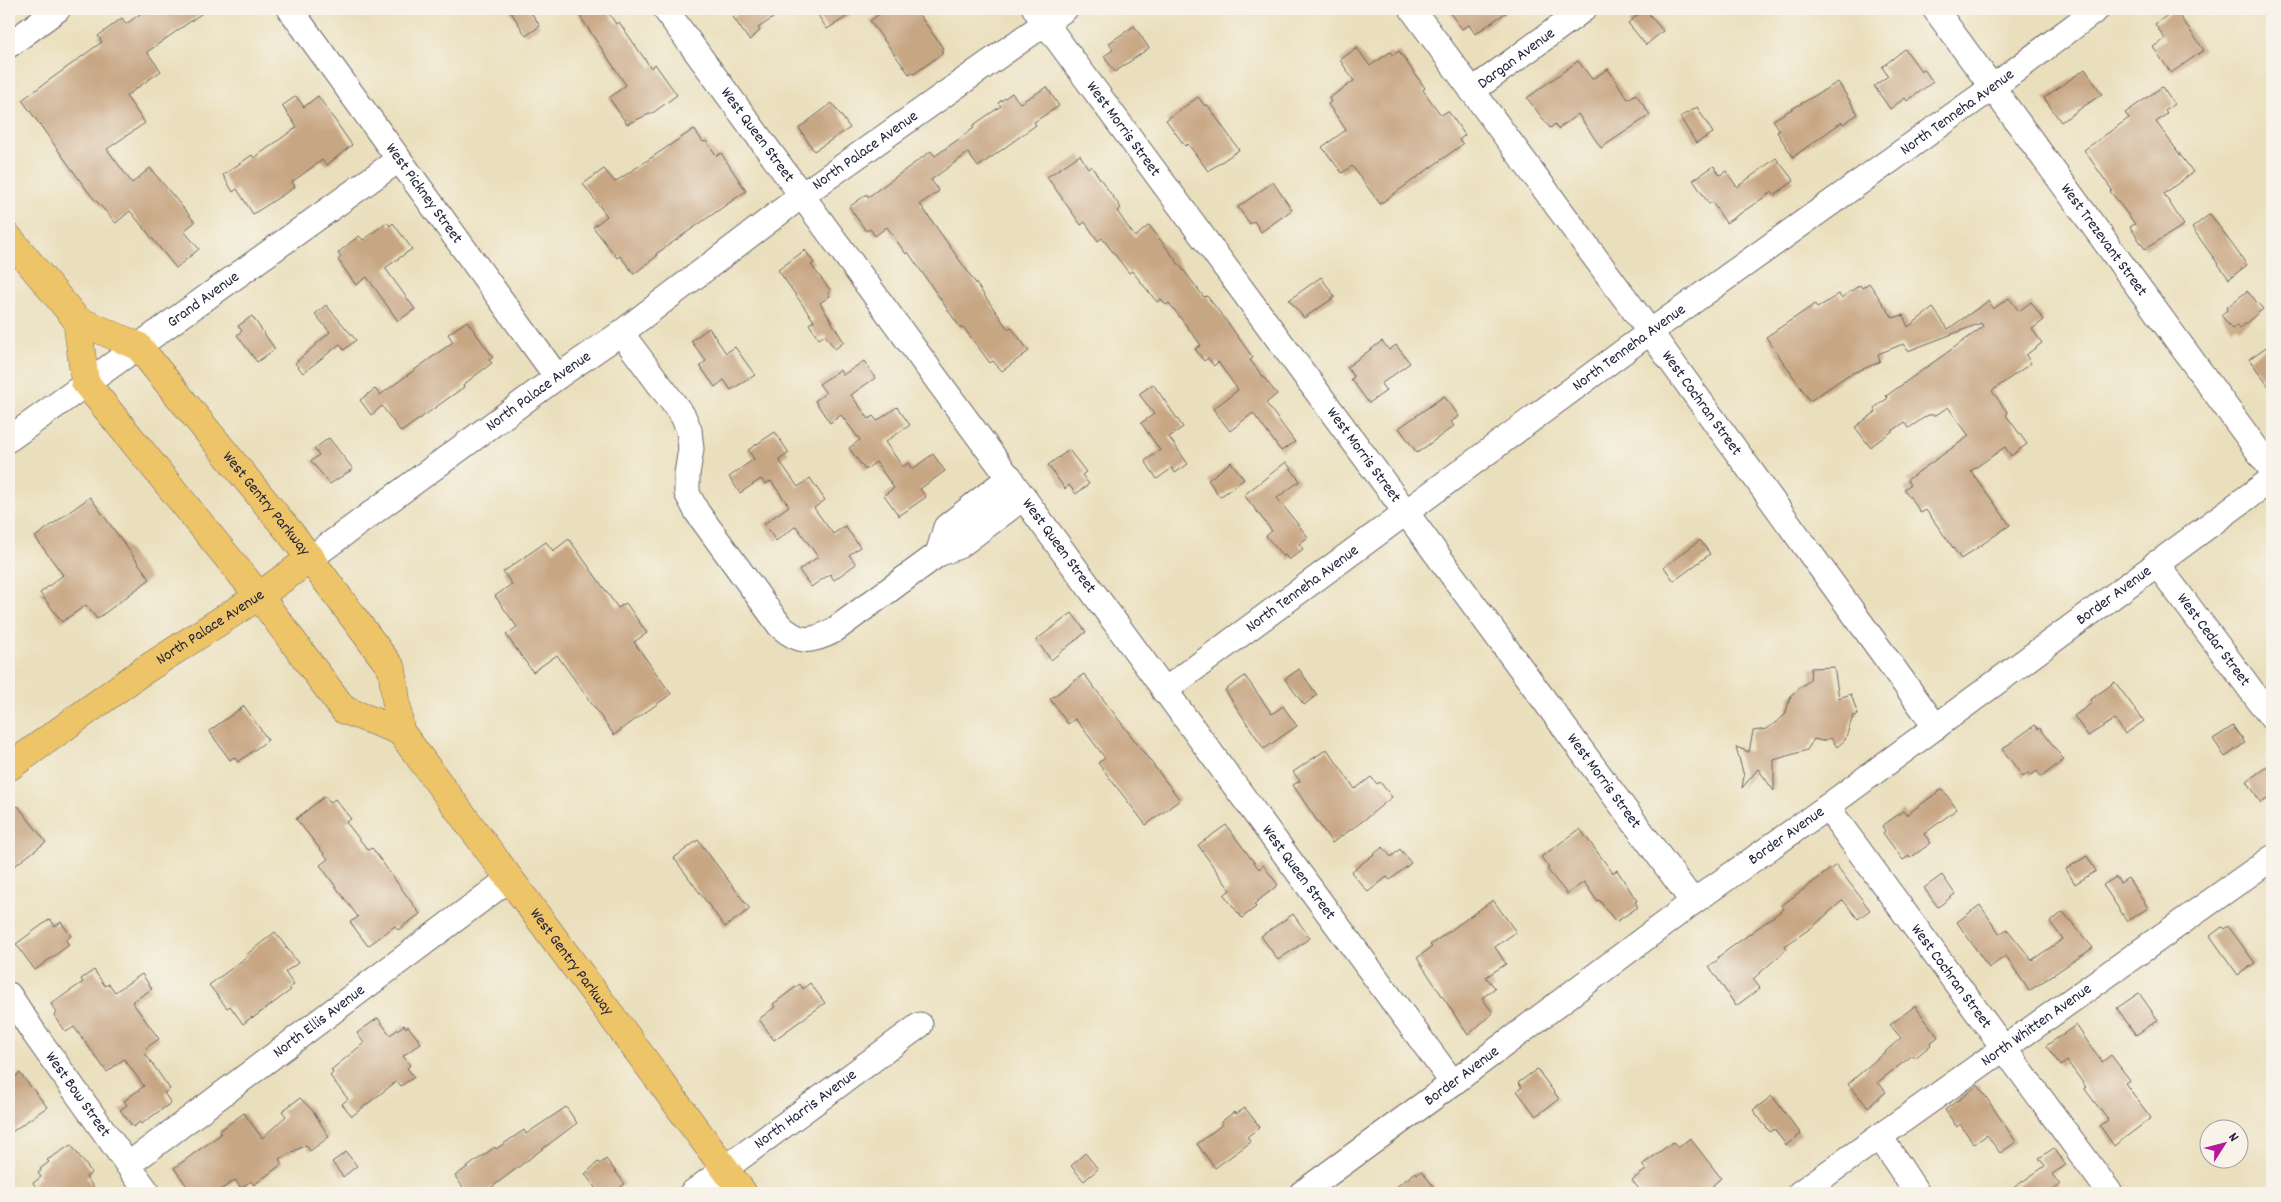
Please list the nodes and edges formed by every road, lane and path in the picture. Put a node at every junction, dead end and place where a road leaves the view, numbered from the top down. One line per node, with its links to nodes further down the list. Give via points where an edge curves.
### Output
1 (58, 9): 10 (street)
2 (290, 9): 13 (street, West Pickney Street)
3 (665, 9): 14 (street, West Queen Street)
4 (1065, 9): 9 (street, North Palace Avenue)
5 (1412, 9): 12 (street, West Cochran Street)
6 (1584, 9): 12 (street, Dargan Avenue)
7 (1935, 9): 11 (street, West Trezevant Street)
8 (2097, 9): 11 (street, North Tenneha Avenue)
9 (1040, 16): 14 (street, North Palace Avenue); 27 (street, West Morris Street)
10 (9, 45)
11 (1994, 87): 17 (street, North Tenneha Avenue); 23 (street, West Trezevant Street)
12 (1472, 91): 17 (street, West Cochran Street)
13 (398, 160): 19 (street, Grand Avenue); 20 (street, West Pickney Street)
14 (802, 196): 18 (street, North Palace Avenue); 24 (street, West Queen Street)
15 (9, 238): 16 (main road, West Gentry Parkway)
16 (77, 320): 19 (main road, West Gentry Parkway); 21 (main road)
17 (1650, 332): 27 (street, North Tenneha Avenue); 34 (street, West Cochran Street)
18 (621, 333): 20 (street, North Palace Avenue); 28 (street, via 683,416 689,430 692,449 687,492 697,512 780,626 792,636 805,640 820,638 833,631)
19 (138, 346): 21 (street, Grand Avenue); 29 (main road, West Gentry Parkway)
20 (557, 377): 29 (street, North Palace Avenue)
21 (85, 382): 22 (street, Grand Avenue); 31 (main road)
22 (9, 439)
23 (2272, 470)
24 (1010, 477): 26 (street, West Queen Street); 28 (street, via 946,527)
25 (2272, 479): 30 (street, Border Avenue)
26 (1024, 497): 28 (street, via 959,546); 32 (street, West Queen Street)
27 (1405, 512): 32 (street, North Tenneha Avenue); 40 (street, West Morris Street)
28 (938, 554)
29 (310, 558): 31 (main road, North Palace Avenue); 35 (main road, West Gentry Parkway, via 392,669)
30 (2156, 563): 33 (street, West Cedar Street); 34 (street, Border Avenue)
31 (259, 596): 35 (main road, via 344,710); 36 (main road, North Palace Avenue, via 140,674)
32 (1164, 691): 44 (street, West Queen Street)
33 (2272, 718)
34 (1936, 727): 37 (street, Border Avenue)
35 (400, 731): 39 (main road, West Gentry Parkway)
36 (9, 767)
37 (1827, 807): 40 (street, Border Avenue); 43 (street, West Cochran Street)
38 (2272, 858): 43 (street, North Whitten Avenue)
39 (510, 878): 46 (street, North Ellis Avenue); 47 (main road, West Gentry Parkway)
40 (1693, 902): 44 (street, Border Avenue)
41 (9, 994): 46 (street, West Bow Street)
42 (920, 1025): 47 (street, North Harris Avenue)
43 (2004, 1047): 45 (street, North Whitten Avenue); 54 (street, West Cochran Street)
44 (1454, 1083): 51 (street, Border Avenue)
45 (1880, 1137): 52 (street, North Whitten Avenue); 53 (street)
46 (128, 1165): 48 (street, West Bow Street)
47 (725, 1168): 49 (street, North Harris Avenue); 50 (main road, West Gentry Parkway)
48 (148, 1193)
49 (692, 1193)
50 (743, 1193)
51 (1302, 1193)
52 (1800, 1193)
53 (1917, 1193)
54 (2110, 1193)

